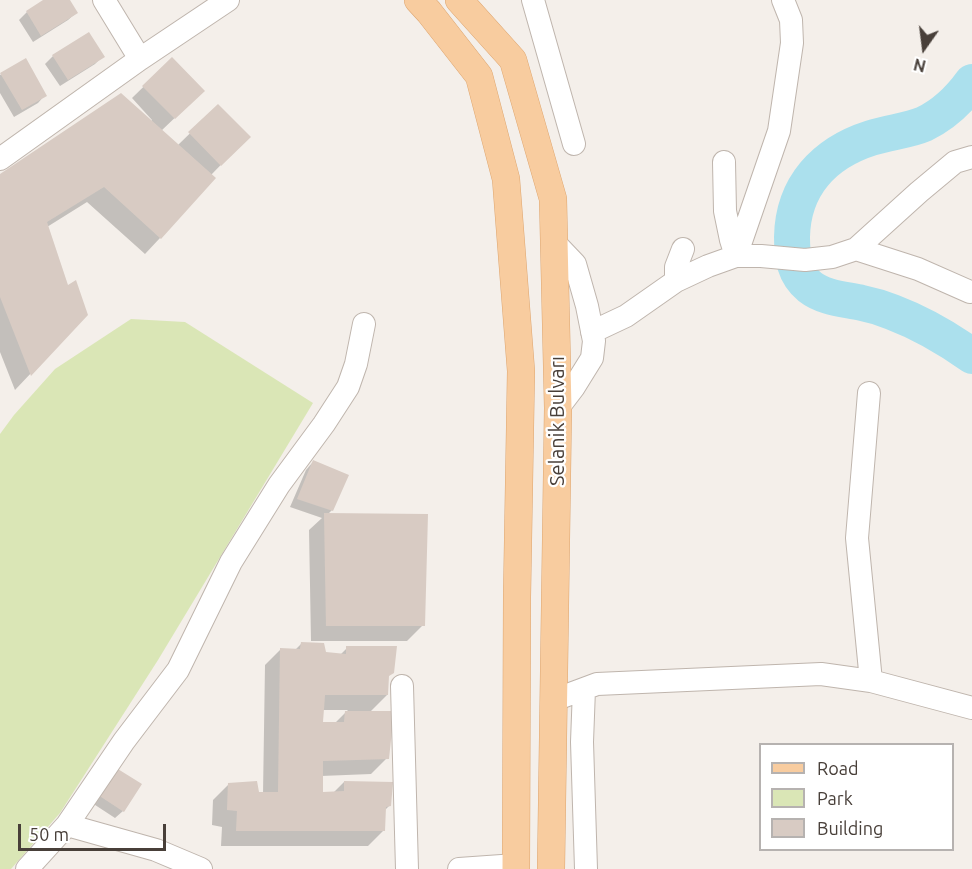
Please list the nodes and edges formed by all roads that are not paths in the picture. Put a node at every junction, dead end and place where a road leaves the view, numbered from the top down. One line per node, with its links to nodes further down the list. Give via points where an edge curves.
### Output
1 (104, 0): 7 (street)
2 (228, 0): 7 (street)
3 (418, 0): 22 (main road, Selanik Bulvarı, via 479,76 506,179 521,371)
4 (459, 0): 12 (main road, Selanik Bulvarı, via 513,60 553,199)
5 (533, 0): 8 (street)
6 (783, 0): 15 (street, via 791,20 792,43 779,131)
7 (140, 60): 10 (street)
8 (574, 144)
9 (972, 157): 14 (street, via 956,162)
10 (0, 159)
11 (724, 162): 15 (street, via 725,211)
12 (554, 242): 19 (street, via 575,264); 21 (main road, Selanik Bulvarı)
13 (683, 249): 16 (street)
14 (856, 249): 15 (street, via 806,260); 17 (street, via 918,269)
15 (736, 256): 16 (street)
16 (676, 281): 19 (street, via 626,316)
17 (970, 292)
18 (364, 324): 29 (street, via 348,387 279,484 231,562 178,670)
19 (592, 332): 21 (street, via 592,358)
20 (869, 393): 24 (street, via 857,538)
21 (558, 408): 23 (main road, Selanik Bulvarı)
22 (517, 650): 23 (main road); 30 (main road, Selanik Bulvarı)
23 (555, 650): 27 (main road, Selanik Bulvarı)
24 (871, 681): 26 (street, via 821,674 597,684); 28 (street)
25 (402, 686): 33 (street)
26 (584, 689): 27 (street); 36 (street)
27 (554, 700): 35 (main road, Selanik Bulvarı)
28 (972, 708)
29 (67, 825): 31 (street); 32 (street, via 156,850)
30 (516, 867): 34 (street)
31 (27, 869)
32 (201, 869)
33 (407, 869)
34 (459, 869)
35 (551, 869)
36 (586, 869)

